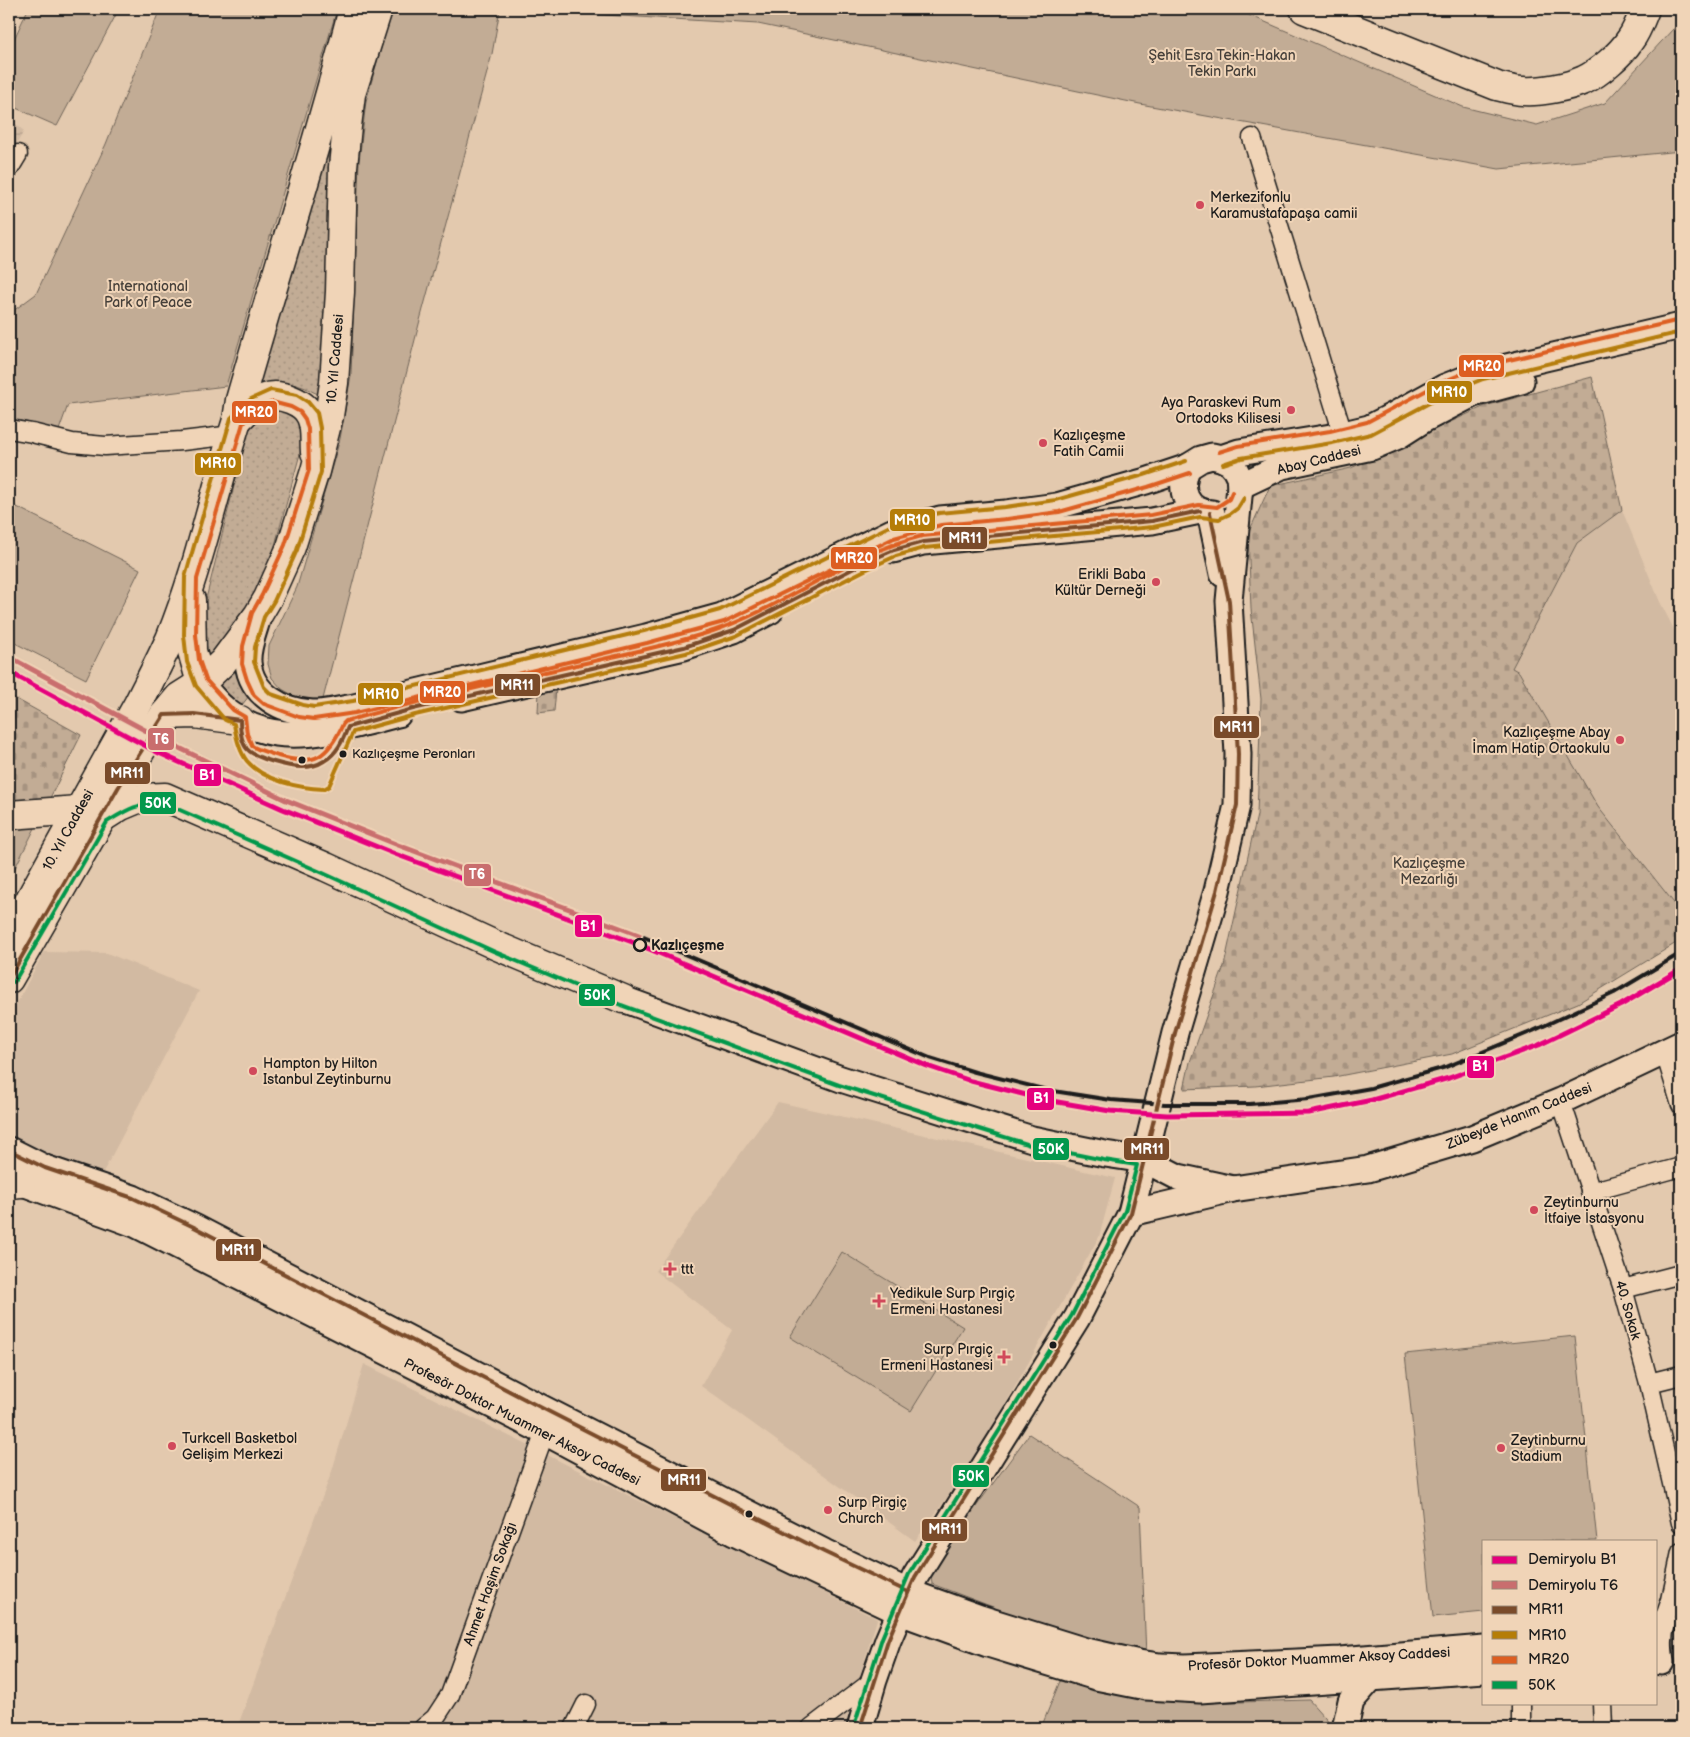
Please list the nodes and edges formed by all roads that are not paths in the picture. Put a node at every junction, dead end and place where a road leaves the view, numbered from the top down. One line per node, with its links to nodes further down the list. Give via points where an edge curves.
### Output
1 (353, 9): 8 (main road, 10. Yıl Caddesi, via 290,237 240,400)
2 (378, 9): 13 (main road, 10. Yıl Caddesi, via 351,94 343,167 334,383)
3 (1304, 9): 4 (main road, via 1497,86 1523,91 1551,89 1584,80 1615,57 1630,41)
4 (1645, 9)
5 (1252, 138): 10 (street)
6 (1681, 326): 10 (main road, Abay Caddesi, via 1481,373 1444,387 1368,428)
7 (1681, 344): 14 (main road, Abay Caddesi, via 1473,394 1372,447 1282,466)
8 (235, 428): 9 (street, via 182,440 105,446 72,443); 13 (main road, via 254,404 263,399 271,396 294,401 311,416); 16 (main road, 10. Yıl Caddesi)
9 (9, 429)
10 (1342, 434): 11 (main road, Abay Caddesi)
11 (1221, 458): 12 (main road, via 1212,456); 14 (main road, via 1235,469 1239,477)
12 (1188, 467): 15 (main road, via 1183,483 1187,500); 18 (main road, via 1057,506 940,519 892,532 722,616 354,707 314,713 300,711 268,699 259,691 248,663)
13 (315, 471): 18 (main road, 10. Yıl Caddesi, via 291,547)
14 (1239, 491): 15 (main road, via 1227,509 1218,513); 17 (main road)
15 (1205, 512): 17 (main road); 21 (main road, via 1152,521 923,542 862,564 734,630 684,647 314,733 283,735 263,731)
16 (191, 578): 19 (main road, via 192,651); 22 (main road, 10. Yıl Caddesi, via 170,638)
17 (1229, 601): 31 (main road, via 1238,754 1236,805 1217,891 1175,1033)
18 (258, 615): 19 (main road, 10. Yıl Caddesi, via 223,662)
19 (201, 683): 20 (main road, 10. Yıl Caddesi, via 180,697); 21 (main road, via 229,715)
20 (164, 715): 21 (main road, via 194,714); 22 (main road, 10. Yıl Caddesi, via 118,788)
21 (240, 720)
22 (91, 814): 23 (main road); 24 (main road, 10. Yıl Caddesi); 25 (main road, 10. Yıl Caddesi); 26 (main road, via 140,798 165,797)
23 (9, 815)
24 (9, 937)
25 (9, 979)
26 (623, 999): 31 (main road, via 841,1079 1032,1139)
27 (1673, 1049): 28 (main road, Zübeyde Hanım Caddesi); 29 (street)
28 (1561, 1101): 34 (main road, Zübeyde Hanım Caddesi, via 1472,1138 1368,1169); 35 (street, 40. Sokak)
29 (1681, 1105)
30 (9, 1150): 44 (main road, Profesör Doktor Muammer Aksoy Caddesi, via 45,1168 133,1198 196,1228 824,1552)
31 (1145, 1160): 34 (main road, via 1178,1176); 36 (main road)
32 (1681, 1167): 35 (street)
33 (13, 1181): 41 (main road, Profesör Doktor Muammer Aksoy Caddesi, via 138,1225)
34 (1232, 1189): 36 (main road, Zübeyde Hanım Caddesi)
35 (1590, 1192): 38 (street, 40. Sokak)
36 (1131, 1214): 44 (main road, via 1077,1318 915,1577)
37 (1681, 1274): 38 (street)
38 (1623, 1289): 40 (street, 40. Sokak)
39 (1681, 1375): 40 (street)
40 (1649, 1383): 42 (street, 40. Sokak)
41 (545, 1432): 44 (main road, Profesör Doktor Muammer Aksoy Caddesi, via 734,1532); 56 (street, Ahmet Haşim Sokağı, via 450,1695 435,1718)
42 (1681, 1523)
43 (1681, 1552): 45 (street)
44 (904, 1602): 47 (main road, Profesör Doktor Muammer Aksoy Caddesi, via 980,1618 1118,1659 1160,1666 1281,1663); 51 (main road); 52 (main road, Profesör Doktor Muammer Aksoy Caddesi, via 988,1644 1122,1683 1200,1690)
45 (1667, 1621): 48 (main road, via 1660,1632 1659,1642)
46 (1482, 1648): 47 (main road, Profesör Doktor Muammer Aksoy Caddesi)
47 (1424, 1653): 50 (main road, via 1386,1664)
48 (1666, 1664)
49 (1482, 1670): 50 (main road, Profesör Doktor Muammer Aksoy Caddesi)
50 (1371, 1678): 52 (main road, Profesör Doktor Muammer Aksoy Caddesi); 61 (main road, via 1351,1701)
51 (874, 1680): 58 (street); 59 (main road)
52 (1312, 1683): 60 (main road, via 1329,1700)
53 (586, 1704): 57 (street)
54 (1521, 1704): 62 (street)
55 (1602, 1704): 63 (street)
56 (423, 1728)
57 (574, 1728)
58 (811, 1728)
59 (860, 1728)
60 (1340, 1728)
61 (1345, 1728)
62 (1521, 1728)
63 (1603, 1728)

